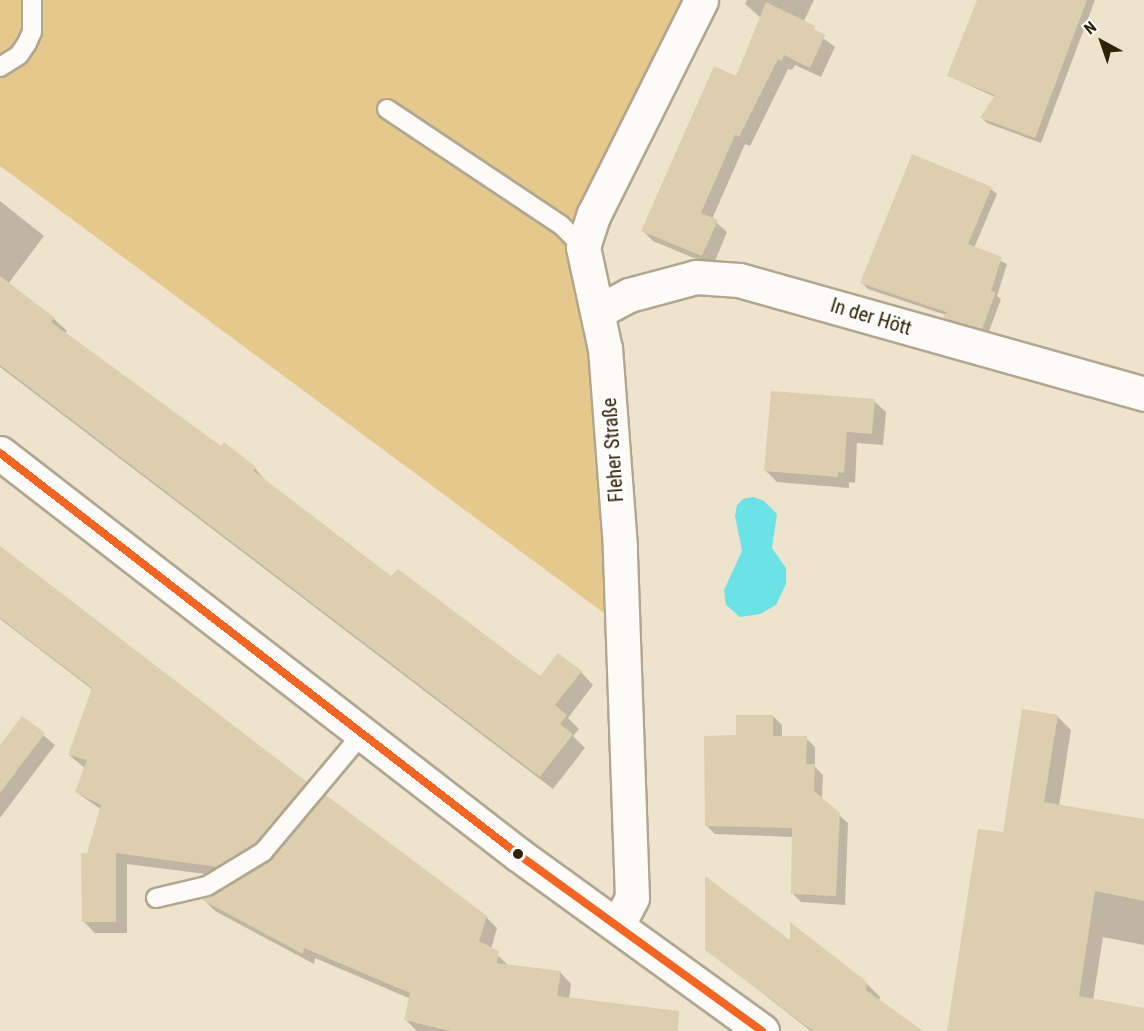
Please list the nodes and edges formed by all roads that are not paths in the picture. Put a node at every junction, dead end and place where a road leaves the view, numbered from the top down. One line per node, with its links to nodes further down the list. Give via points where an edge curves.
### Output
1 (32, 0): 3 (lane, via 27,43 19,55)
2 (701, 0): 5 (street, via 594,214)
3 (0, 67)
4 (387, 109): 5 (lane, via 561,225)
5 (583, 247): 6 (street, Fleher Straße)
6 (599, 311): 7 (street, In der Hött, via 629,295 696,277 739,280); 11 (street, Fleher Straße, via 620,546 627,711 632,898)
7 (1144, 394)
8 (0, 453): 9 (street)
9 (363, 733): 10 (lane, via 263,852 207,886); 11 (street, via 519,855)
10 (156, 898)
11 (618, 925): 12 (street)
12 (762, 1031)

